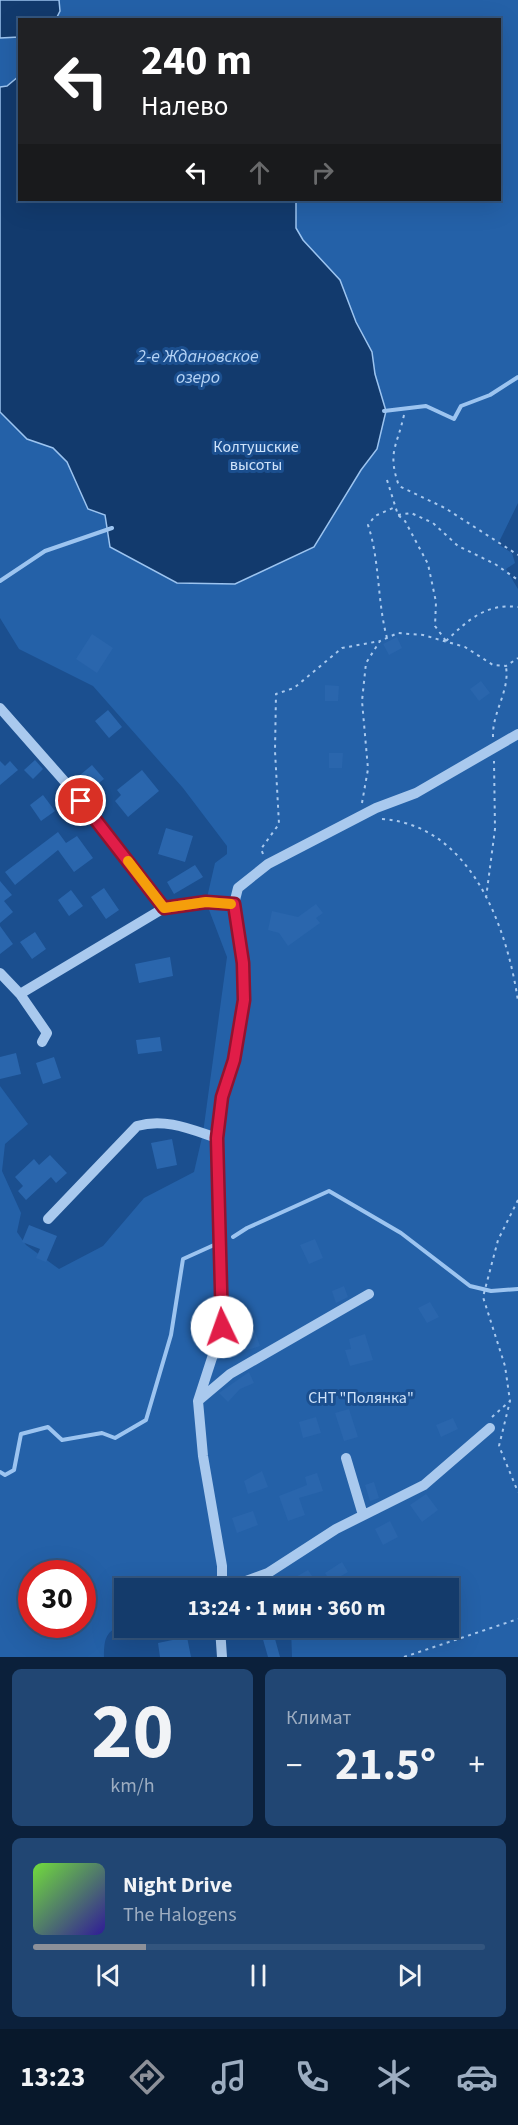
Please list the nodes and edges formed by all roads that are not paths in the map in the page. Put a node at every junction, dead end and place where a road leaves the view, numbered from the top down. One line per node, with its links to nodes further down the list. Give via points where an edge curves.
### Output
1 (0, 708): 4 (street, via 66,783)
2 (518, 734): 3 (street, via 416,793 358,817 268,864 238,888)
3 (234, 904): 4 (street, via 206,902); 8 (street, via 244,1000)
4 (164, 908): 6 (street)
5 (0, 973): 6 (street)
6 (20, 994): 7 (street, via 47,1033)
7 (42, 1042)
8 (217, 1138): 9 (street, via 166,1122 137,1126); 11 (street, via 222,1327)
9 (48, 1219)
10 (369, 1294): 11 (street, via 230,1374)
11 (198, 1401): 15 (street)
12 (490, 1428): 14 (street, via 424,1485)
13 (346, 1458): 14 (street)
14 (363, 1515): 16 (street)
15 (222, 1578)
16 (254, 1578)
17 (221, 1638): 18 (street)
18 (222, 1657)

